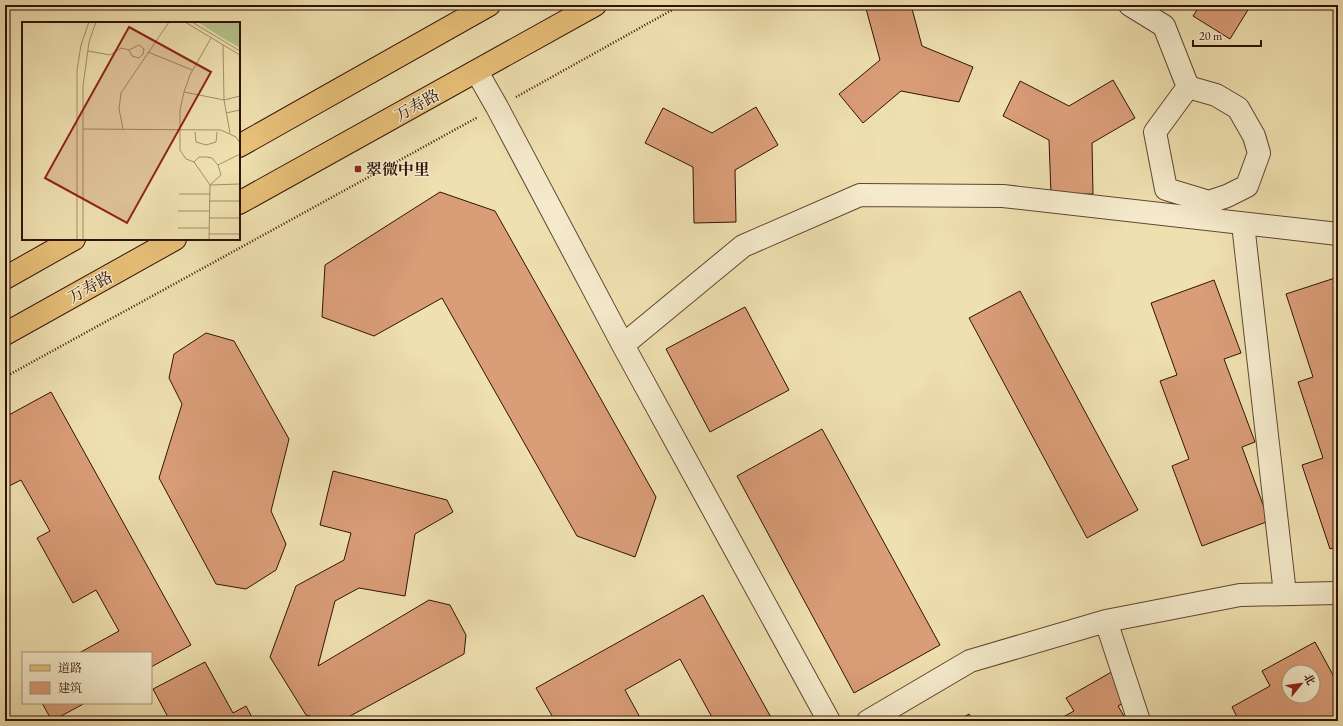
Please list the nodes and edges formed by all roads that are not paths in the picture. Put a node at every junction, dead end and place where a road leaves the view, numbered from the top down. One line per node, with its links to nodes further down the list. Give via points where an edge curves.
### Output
1 (488, 5): 6 (main road)
2 (596, 5): 4 (main road, 万寿路)
3 (1130, 5): 5 (street, via 1164,26)
4 (477, 72): 7 (main road, 万寿路); 14 (street)
5 (1188, 87): 5 (street, via 1216,95 1238,108 1254,136 1259,153 1247,186 1209,202 1166,189 1156,132)
6 (240, 145)
7 (240, 202)
8 (1243, 224): 9 (street); 14 (street, via 1003,196 860,195 743,246); 16 (street)
9 (1338, 234)
10 (72, 240): 12 (main road)
11 (173, 240): 13 (main road, 万寿路)
12 (5, 278)
13 (5, 334)
14 (622, 345): 18 (street)
15 (1338, 593): 16 (street)
16 (1285, 594): 17 (street, via 1240,595)
17 (1106, 621): 19 (street, via 970,662); 20 (street)
18 (829, 721)
19 (868, 721)
20 (1139, 721)

